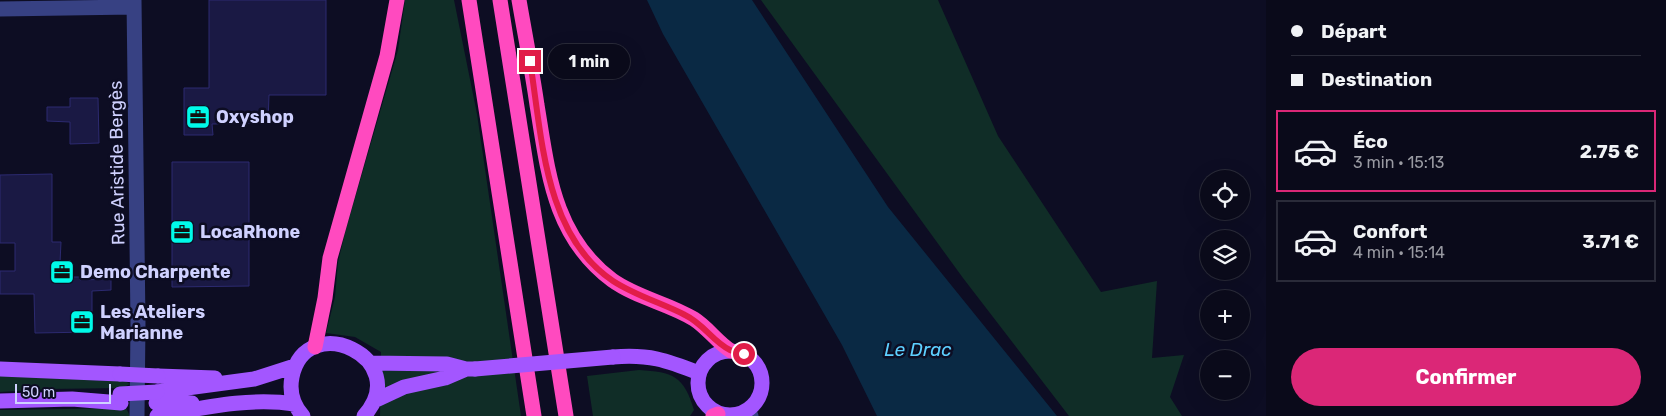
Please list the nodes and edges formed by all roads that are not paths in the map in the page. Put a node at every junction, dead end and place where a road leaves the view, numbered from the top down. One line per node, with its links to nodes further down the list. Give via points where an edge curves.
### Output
1 (397, 0): 7 (highway, via 387,56 330,258 326,298)
2 (469, 0): 23 (highway)
3 (500, 0): 24 (highway)
4 (519, 0): 8 (highway, via 552,188 572,236 589,259 612,280 694,320)
5 (134, 4): 6 (street); 21 (street, Rue Aristide Bergès)
6 (0, 9)
7 (315, 348): 9 (main road, via 330,343 345,345); 10 (main road)
8 (731, 351): 13 (main road, via 711,357); 19 (main road, via 750,358 761,374 760,394)
9 (370, 363): 12 (main road, via 447,364); 16 (main road, via 376,382)
10 (296, 366): 14 (main road); 18 (main road, via 291,385)
11 (0, 369): 14 (main road, bridge)
12 (470, 369): 13 (main road, bridge, via 646,356); 16 (main road, via 404,387)
13 (699, 373): 20 (main road, via 700,397)
14 (254, 379): 17 (main road)
15 (0, 401): 17 (main road, via 121,398)
16 (374, 401): 22 (main road)
17 (157, 403): 18 (main road, via 271,401)
18 (299, 410)
19 (750, 413): 20 (main road)
20 (716, 415)
21 (137, 416)
22 (364, 416)
23 (534, 416)
24 (566, 416)

